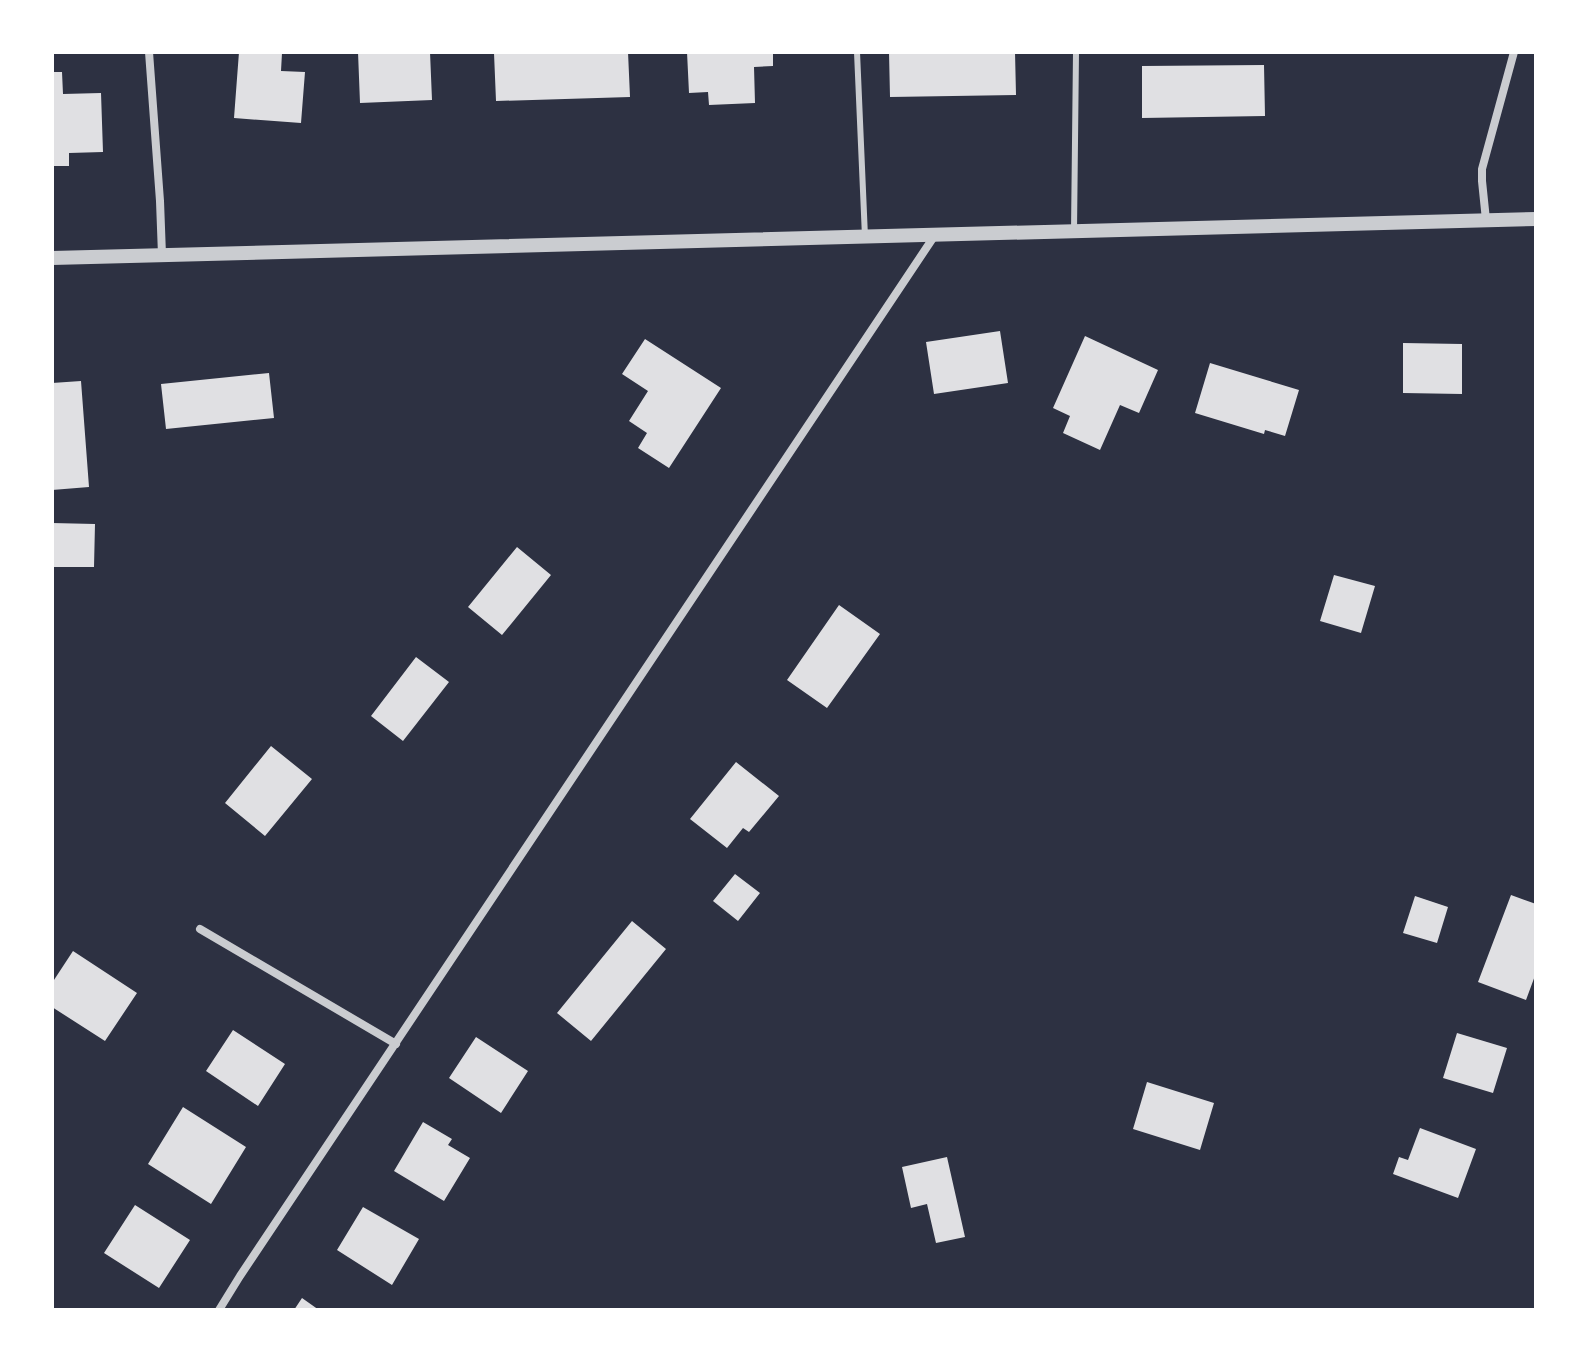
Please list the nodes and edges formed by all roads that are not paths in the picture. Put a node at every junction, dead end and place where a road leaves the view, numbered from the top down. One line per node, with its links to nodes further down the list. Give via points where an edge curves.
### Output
1 (149, 52): 10 (street)
2 (857, 52): 9 (lane)
3 (1076, 52): 7 (lane)
4 (1514, 52): 6 (street, via 1482,169)
5 (1536, 219): 6 (street)
6 (1486, 220): 7 (street)
7 (1074, 231): 8 (street)
8 (935, 235): 9 (street); 13 (street)
9 (865, 237): 10 (street)
10 (162, 255): 11 (street)
11 (52, 258)
12 (200, 929): 13 (street)
13 (396, 1044): 14 (street)
14 (219, 1310)

